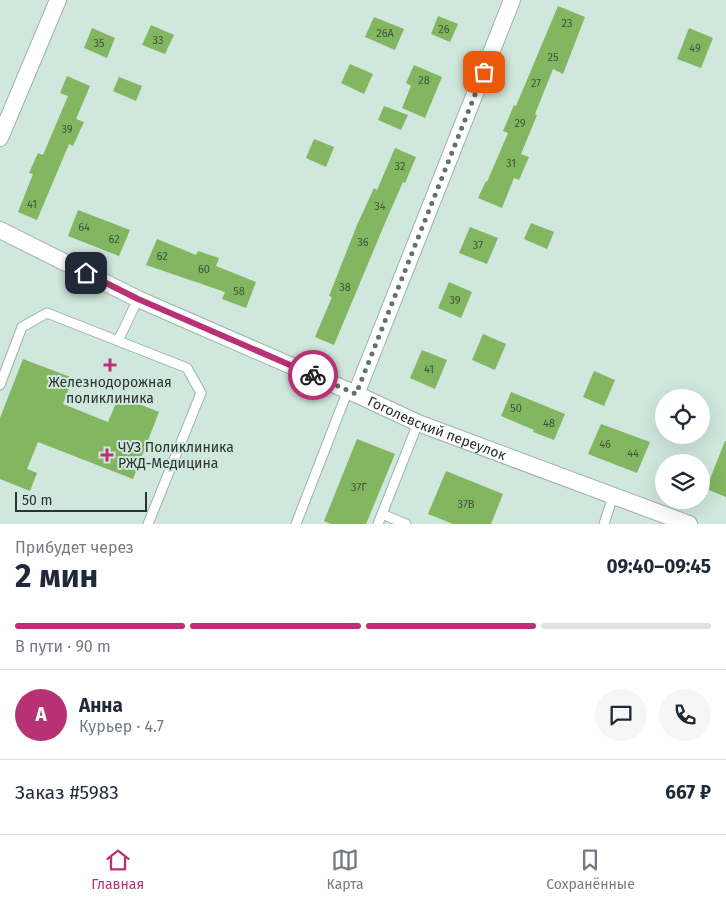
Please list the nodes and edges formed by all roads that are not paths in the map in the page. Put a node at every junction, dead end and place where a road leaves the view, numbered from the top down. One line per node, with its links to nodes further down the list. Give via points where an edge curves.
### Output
1 (58, 0): 3 (street)
2 (512, 0): 8 (street)
3 (0, 138)
4 (0, 230): 5 (street, Гоголевский переулок)
5 (138, 299): 6 (lane); 8 (street, Гоголевский переулок)
6 (118, 342): 7 (lane, via 47,313 22,327); 12 (lane, via 187,368 201,393)
7 (0, 385)
8 (352, 392): 9 (street, Гоголевский переулок); 13 (lane)
9 (418, 423): 10 (street, Гоголевский переулок); 11 (lane)
10 (613, 496): 16 (lane); 17 (street, Гоголевский переулок)
11 (382, 514): 14 (lane); 15 (lane)
12 (148, 524)
13 (296, 524)
14 (378, 524)
15 (406, 524)
16 (604, 524)
17 (689, 524)

